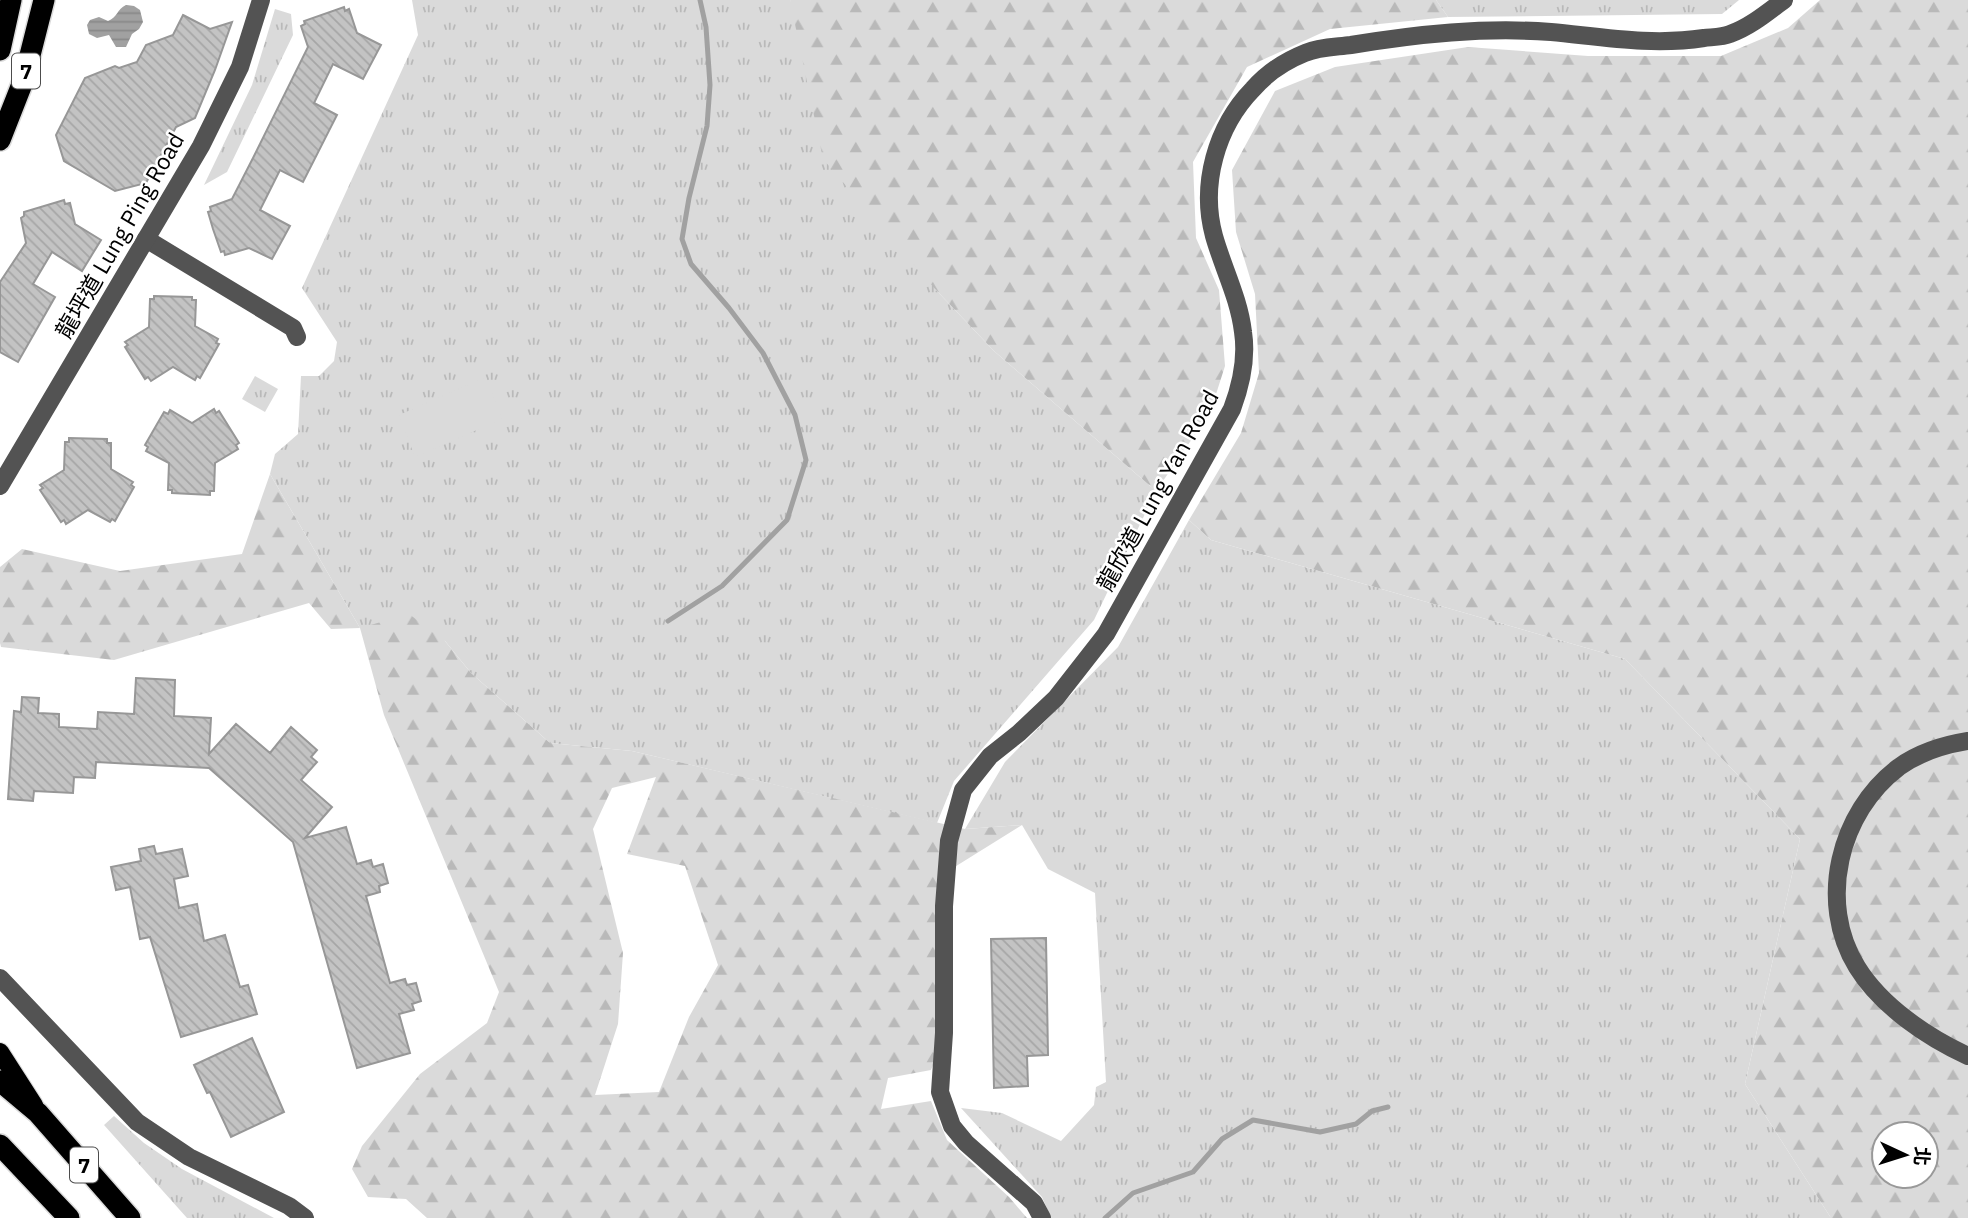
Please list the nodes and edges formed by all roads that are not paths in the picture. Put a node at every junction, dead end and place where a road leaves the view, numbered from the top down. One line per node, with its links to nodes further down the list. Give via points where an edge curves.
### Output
1 (11, 0): 5 (highway, 7)
2 (44, 0): 6 (highway, 7, via 24,79)
3 (261, 0): 7 (street, 龍坪道 Lung Ping Road, via 240,67 222,105)
4 (1784, 0): 20 (street, 龍欣道 Lung Yan Road, via 1730,34 1693,40 1640,42 1483,29 1307,51 1273,70 1248,93 1228,121 1209,195 1214,236 1244,334 1237,394 1106,634 1056,698 990,756 963,790 949,841 940,1092 952,1126 1034,1203)
5 (0, 50)
6 (0, 140)
7 (146, 239): 8 (street, via 293,328); 9 (street, 龍坪道 Lung Ping Road)
8 (298, 337)
9 (0, 486)
10 (1968, 741): 13 (street, via 1915,757 1878,787 1851,826 1842,851 1837,891 1847,947 1867,982 1920,1028)
11 (0, 978): 19 (street, via 137,1122 188,1157)
12 (0, 1052): 15 (main road)
13 (1968, 1056)
14 (0, 1081): 15 (highway, 7)
15 (38, 1113): 18 (highway, 7)
16 (0, 1145): 17 (highway, 7)
17 (69, 1218)
18 (130, 1218)
19 (305, 1218)
20 (1042, 1218)

